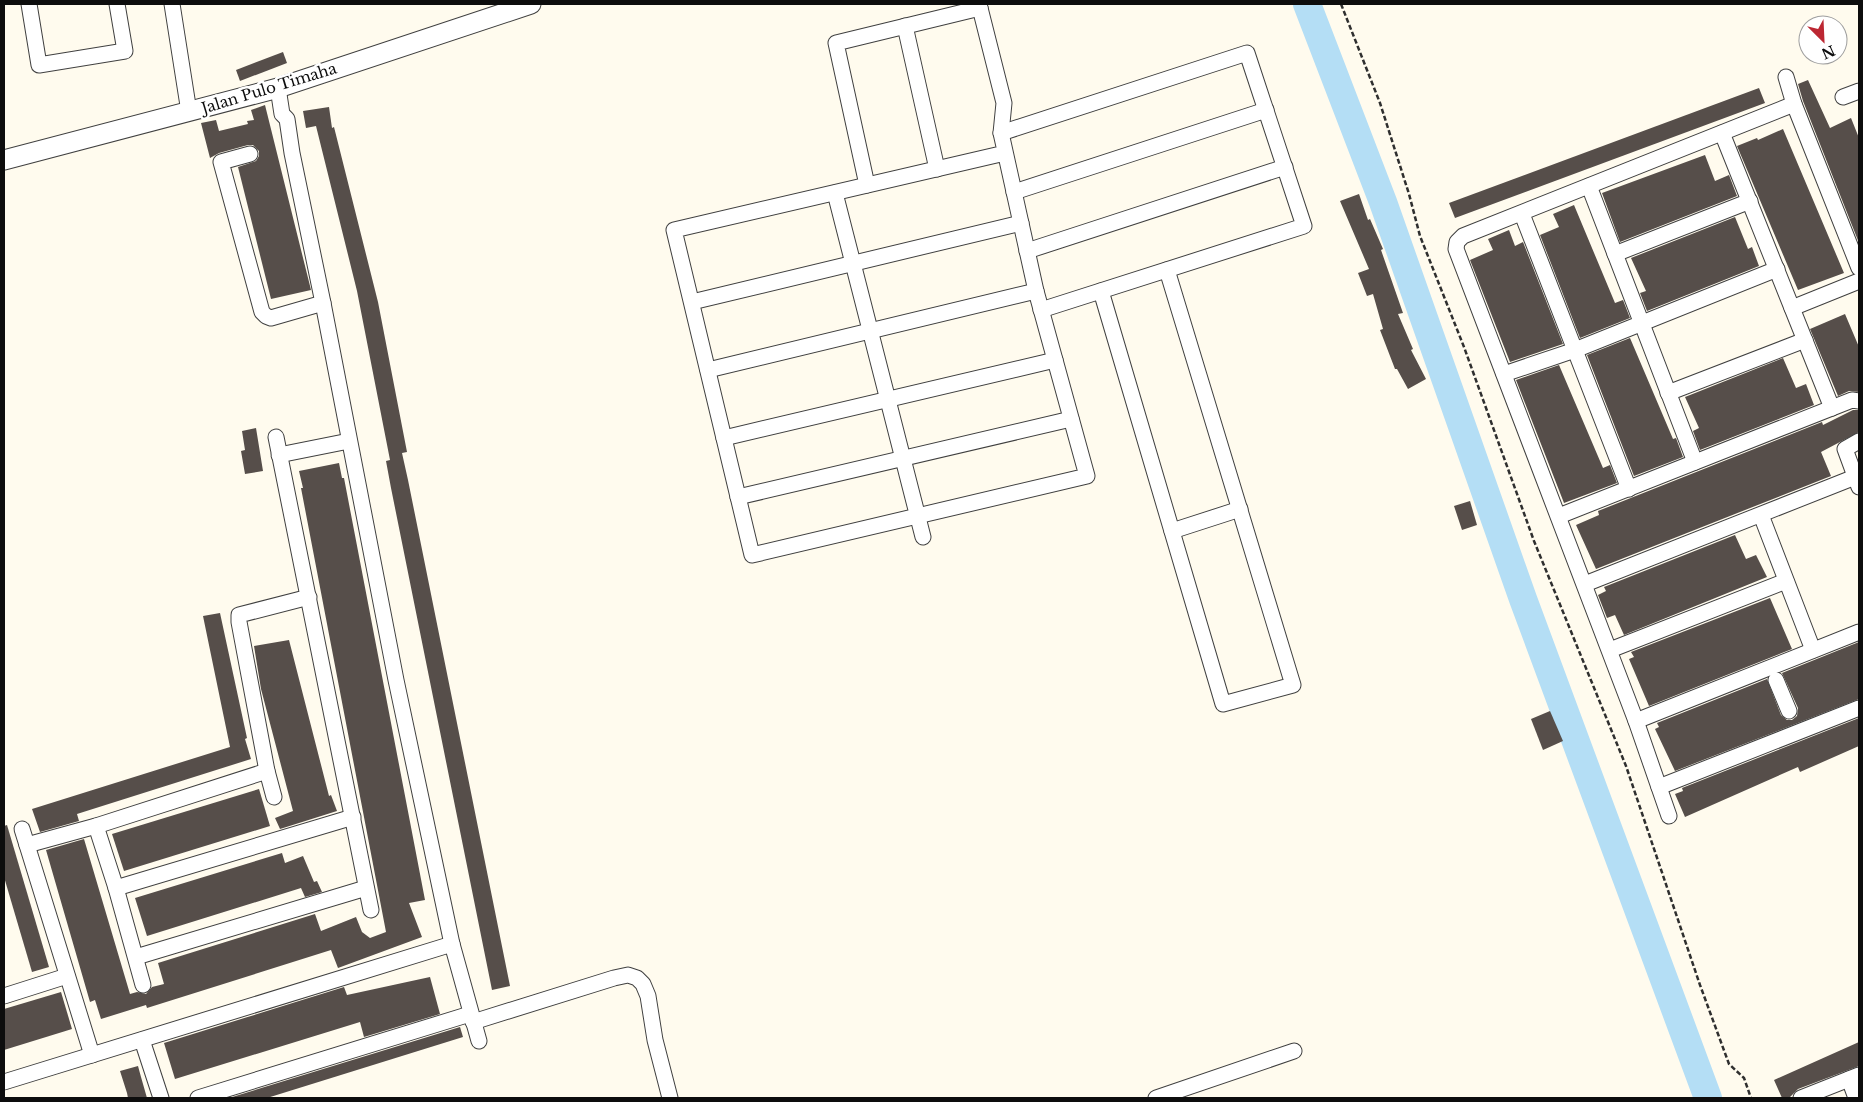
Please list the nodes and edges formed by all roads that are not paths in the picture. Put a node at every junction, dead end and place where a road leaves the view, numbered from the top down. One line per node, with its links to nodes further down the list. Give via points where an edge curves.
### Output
1 (29, 4): 2 (street, via 39,65 125,51)
2 (117, 4)
3 (172, 4): 13 (street)
4 (531, 4): 8 (street, Jalan Pulo Timaha)
5 (979, 6): 6 (street); 14 (street, via 1004,103)
6 (904, 26): 20 (street); 21 (street, via 836,43)
7 (1786, 76): 11 (street)
8 (282, 86): 13 (street, Jalan Pulo Timaha); 38 (street, via 282,114 287,119)
9 (1859, 91): 10 (street)
10 (1844, 97)
11 (1794, 104): 15 (street); 31 (street)
12 (1266, 110): 14 (street, via 1247,53); 19 (street); 23 (street)
13 (189, 112): 18 (street, Jalan Pulo Timaha)
14 (1001, 133): 16 (street)
15 (1722, 133): 22 (street); 25 (street)
16 (1005, 153): 20 (street); 23 (street)
17 (250, 154): 38 (street, via 221,162 262,312 271,318)
18 (4, 160)
19 (1285, 167): 28 (street); 33 (street, via 1304,226)
20 (937, 169): 21 (street)
21 (867, 185): 24 (street)
22 (1589, 186): 26 (street); 29 (street)
23 (1014, 192): 27 (street)
24 (835, 193): 30 (street); 37 (street, via 674,230)
25 (1750, 201): 29 (street); 32 (street)
26 (1522, 214): 44 (street); 47 (street, via 1463,236 1456,249)
27 (1021, 223): 28 (street); 30 (street)
28 (1027, 251): 35 (street)
29 (1615, 254): 41 (street)
30 (853, 263): 37 (street); 42 (street)
31 (1859, 268)
32 (1777, 269): 39 (street); 41 (street)
33 (1167, 270): 36 (street); 63 (street)
34 (1859, 281): 39 (street)
35 (1036, 291): 40 (street); 42 (street)
36 (1101, 291): 40 (street); 67 (street)
37 (692, 302): 46 (street)
38 (324, 303): 55 (street)
39 (1792, 308): 43 (street)
40 (1041, 310): 45 (street)
41 (1641, 322): 44 (street); 48 (street)
42 (870, 331): 46 (street); 49 (street)
43 (1805, 340): 48 (street); 51 (street)
44 (1575, 350): 47 (street); 61 (street)
45 (1055, 360): 49 (street); 52 (street)
46 (708, 370): 54 (street)
47 (1504, 374): 66 (street)
48 (1668, 392): 59 (street)
49 (888, 399): 54 (street); 58 (street)
50 (1859, 402): 51 (street, via 1852,400)
51 (1832, 408): 59 (street)
52 (1071, 419): 58 (street); 65 (street, via 1087,476)
53 (276, 437): 57 (street)
54 (724, 438): 62 (street)
55 (349, 441): 57 (street); 90 (street)
56 (1859, 441): 60 (street, via 1845,449)
57 (279, 455): 71 (street)
58 (902, 458): 62 (street); 65 (street)
59 (1695, 462): 61 (street)
60 (1857, 482): 64 (street)
61 (1629, 488): 66 (street)
62 (738, 497): 65 (street, via 752,555)
63 (1240, 509): 67 (street); 67 (street, via 1293,685 1223,704)
64 (1761, 515): 69 (street); 70 (street)
65 (917, 516): 68 (street)
66 (1559, 516): 70 (street)
67 (1172, 531)
68 (923, 537)
69 (1786, 581): 73 (street); 74 (street)
70 (1584, 584): 73 (street)
71 (309, 597): 79 (street, via 239,615); 83 (street)
72 (1859, 632): 74 (street)
73 (1610, 650): 78 (street)
74 (1813, 650): 75 (street)
75 (1773, 672): 77 (street); 78 (street)
76 (1859, 708): 80 (street)
77 (1789, 711)
78 (1636, 721): 80 (street)
79 (267, 771): 81 (street); 84 (street)
80 (1659, 787): 82 (street)
81 (274, 797)
82 (1668, 816)
83 (353, 817): 87 (street); 88 (street)
84 (96, 826): 86 (street); 87 (street)
85 (22, 829): 86 (street)
86 (27, 845): 92 (street)
87 (116, 888): 91 (street)
88 (366, 888): 89 (street); 91 (street)
89 (371, 910)
90 (452, 944): 95 (street); 96 (street)
91 (136, 957): 93 (street)
92 (67, 976): 94 (street); 99 (street)
93 (143, 985)
94 (4, 996)
95 (472, 1018): 97 (street); 103 (street); 104 (street, via 614,978 628,975 637,978 648,996)
96 (142, 1040): 99 (street); 102 (street)
97 (479, 1040)
98 (1294, 1051): 105 (street)
99 (92, 1055): 101 (street)
100 (1854, 1077): 106 (street); 107 (street)
101 (4, 1082)
102 (161, 1098)
103 (198, 1098)
104 (670, 1098)
105 (1156, 1098)
106 (1800, 1098)
107 (1856, 1098)

